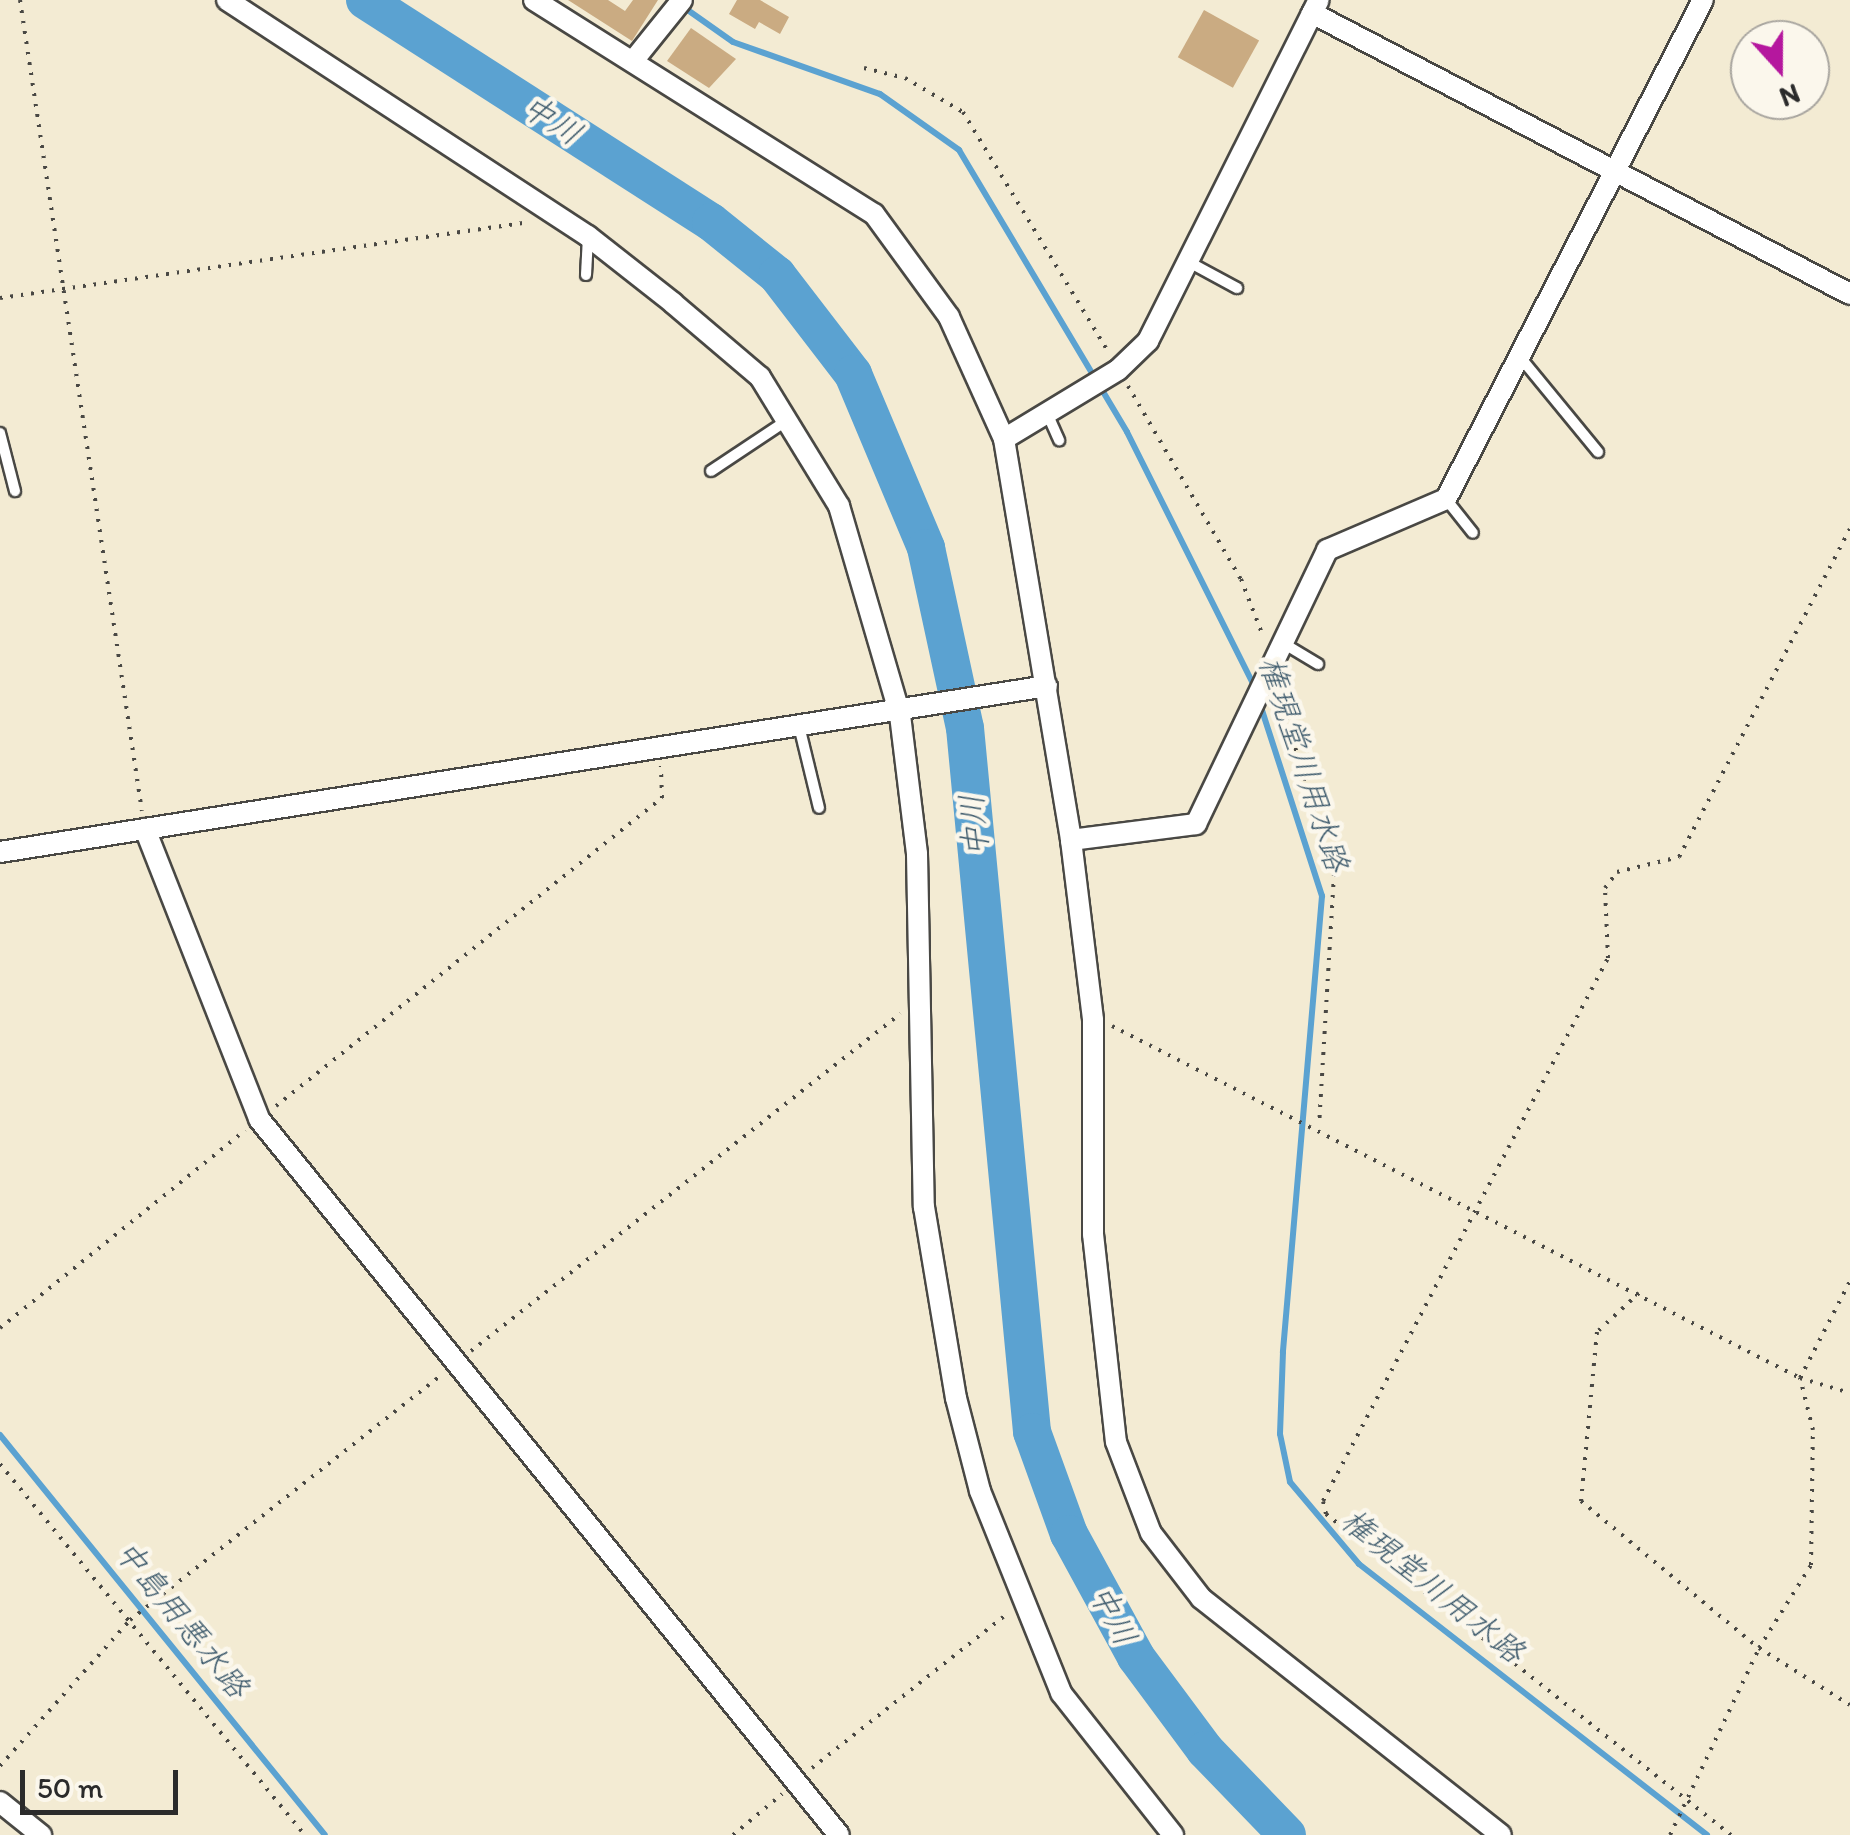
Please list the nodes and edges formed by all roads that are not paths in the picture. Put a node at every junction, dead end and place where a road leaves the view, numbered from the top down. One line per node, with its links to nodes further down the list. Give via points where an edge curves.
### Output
1 (227, 0): 8 (street)
2 (534, 0): 6 (street)
3 (682, 0): 6 (street)
4 (1703, 0): 7 (street)
5 (1316, 7): 7 (street); 9 (street)
6 (633, 61): 17 (street, via 874,214 924,274)
7 (1614, 169): 12 (street); 13 (street)
8 (588, 236): 10 (lane); 15 (street, via 760,377)
9 (1188, 261): 11 (lane); 14 (street, via 1148,340 1118,370)
10 (586, 275)
11 (1236, 288)
12 (1850, 294)
13 (1520, 357): 19 (lane); 22 (street)
14 (1047, 414): 17 (street); 18 (lane)
15 (792, 418): 20 (lane); 27 (street, via 847,528)
16 (0, 434): 21 (lane)
17 (1004, 439): 26 (street)
18 (1059, 440)
19 (1598, 452)
20 (711, 471)
21 (16, 491)
22 (1446, 499): 23 (lane); 24 (street, via 1328,550)
23 (1473, 533)
24 (1283, 642): 25 (lane); 31 (street, via 1196,824)
25 (1318, 664)
26 (1039, 688): 27 (street); 31 (street)
27 (909, 714): 28 (street); 36 (street, via 924,1207 956,1398 1020,1604 1061,1692)
28 (800, 730): 29 (lane); 30 (street)
29 (819, 808)
30 (145, 830): 32 (street); 35 (street, via 258,1120)
31 (1071, 840): 37 (street, via 1093,1020 1093,1234 1107,1392 1150,1532 1201,1598)
32 (0, 852)
33 (0, 1802): 34 (street)
34 (41, 1835)
35 (838, 1835)
36 (1172, 1835)
37 (1501, 1835)

